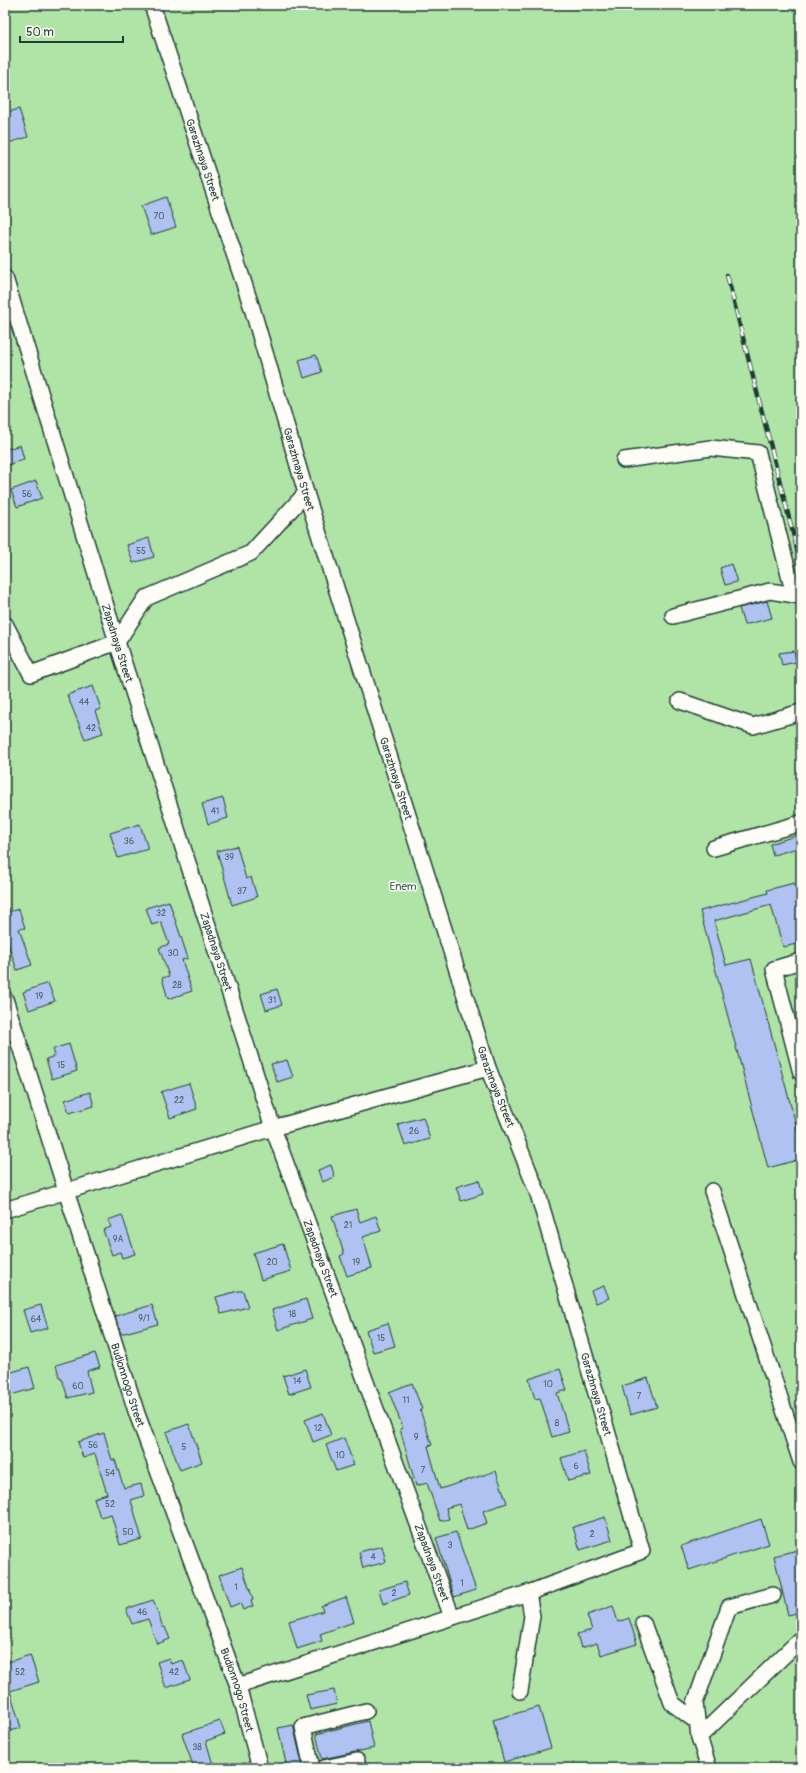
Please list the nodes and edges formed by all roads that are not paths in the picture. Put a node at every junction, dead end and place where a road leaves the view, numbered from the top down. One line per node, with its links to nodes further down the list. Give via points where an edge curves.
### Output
1 (152, 5): 4 (street, Garazhnaya Street, via 252,308)
2 (5, 278): 8 (street, Zapadnaya Street)
3 (624, 460): 5 (street, via 711,448 758,454)
4 (306, 493): 8 (street, via 251,553 146,598); 16 (street, Garazhnaya Street)
5 (798, 596): 6 (street, via 770,591)
6 (673, 616)
7 (5, 624): 8 (street, via 31,674)
8 (117, 642): 18 (street, Zapadnaya Street)
9 (680, 701): 10 (street, via 753,726)
10 (801, 712)
11 (801, 823): 12 (street)
12 (714, 848)
13 (801, 961): 15 (street, via 774,969)
14 (5, 999): 20 (street, Budionnogo Street)
15 (798, 1054): 17 (street)
16 (488, 1068): 18 (street); 23 (street, Garazhnaya Street, via 538,1194 642,1552)
17 (801, 1073)
18 (274, 1128): 20 (street); 25 (street, Zapadnaya Street)
19 (712, 1191): 22 (street)
20 (65, 1192): 21 (street); 28 (street, Budionnogo Street, via 137,1414)
21 (5, 1210)
22 (801, 1462)
23 (528, 1593): 25 (street); 29 (street, via 532,1616)
24 (773, 1595): 31 (street, via 729,1608 695,1703)
25 (452, 1617): 28 (street)
26 (643, 1623): 31 (street, via 672,1703)
27 (801, 1640): 31 (street)
28 (238, 1686): 33 (street, Budionnogo Street)
29 (520, 1691)
30 (366, 1711): 34 (street, via 303,1727)
31 (698, 1730): 36 (street)
32 (357, 1761): 35 (street)
33 (260, 1768)
34 (312, 1768)
35 (324, 1768)
36 (709, 1768)

